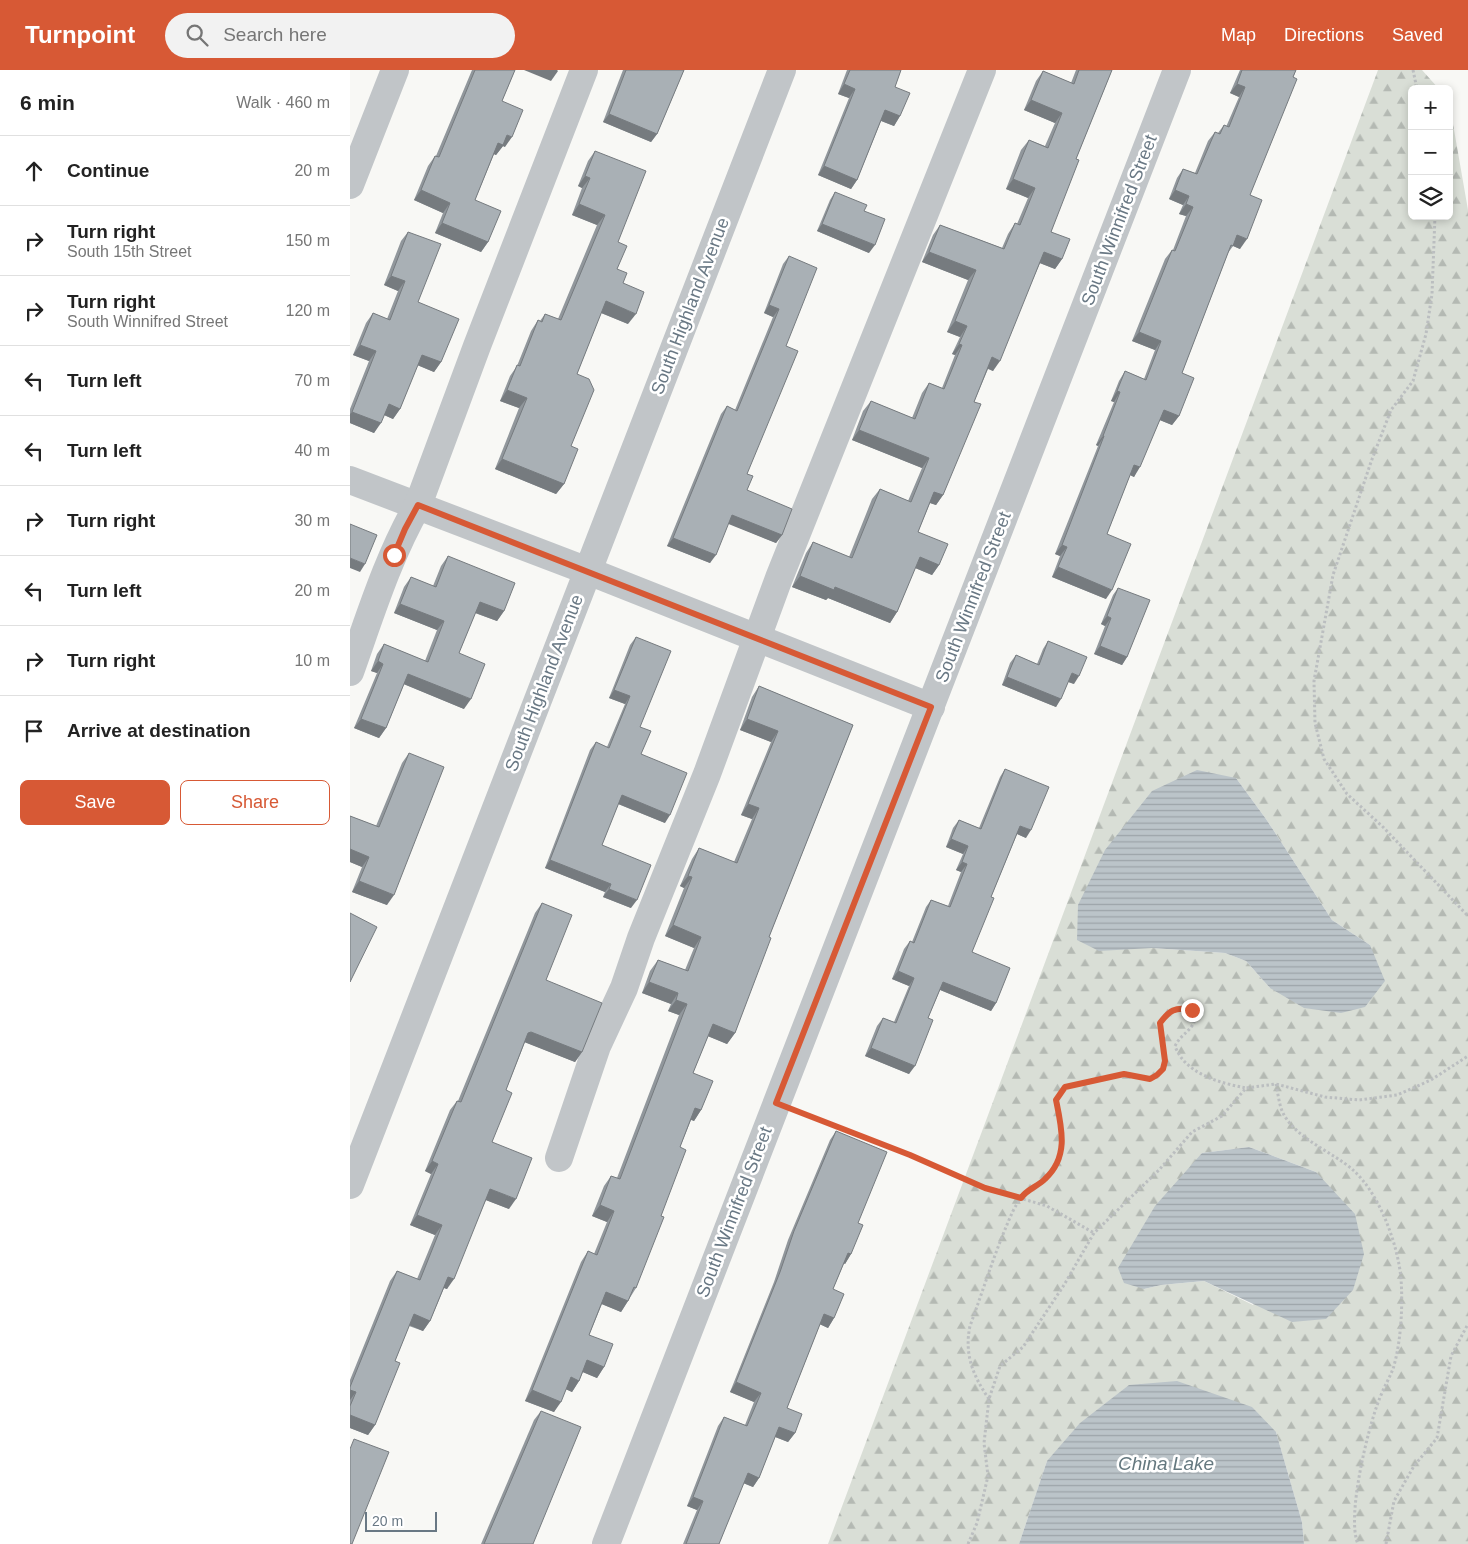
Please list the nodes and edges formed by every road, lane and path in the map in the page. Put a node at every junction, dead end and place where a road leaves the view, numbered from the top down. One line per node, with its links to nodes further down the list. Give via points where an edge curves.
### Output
1 (395, 70): 8 (street)
2 (584, 70): 11 (street)
3 (782, 70): 12 (street, South Highland Avenue)
4 (982, 70): 13 (street)
5 (1177, 70): 15 (street, South Winnifred Street)
6 (1413, 70): 7 (path)
7 (1416, 85)
8 (350, 185)
9 (1434, 220): 16 (path, via 1432,294 1426,334 1413,381 1391,410 1349,521 1336,566 1314,681 1315,723 1324,759 1347,794)
10 (350, 480): 11 (street)
11 (418, 505): 12 (street); 14 (street, via 398,546)
12 (588, 571): 13 (street); 22 (street, South Highland Avenue)
13 (758, 638): 15 (street); 21 (street, via 624,988 590,1064)
14 (350, 672)
15 (931, 707): 20 (street, South Winnifred Street)
16 (1468, 916)
17 (1468, 1056): 18 (path, via 1432,1080 1397,1095 1359,1100 1325,1097)
18 (1276, 1084): 19 (path); 29 (path, via 1283,1113 1289,1121 1303,1135 1353,1170 1373,1192 1395,1250 1401,1279 1399,1341 1392,1370 1370,1426 1358,1483 1355,1512)
19 (1246, 1088): 23 (path, via 1222,1084 1188,1064 1175,1046 1192,1030 1196,1015 1184,1008 1169,1011 1160,1023 1165,1061 1157,1075 1150,1079 1124,1074 1065,1087 1056,1100 1063,1146 1059,1160 1041,1183); 24 (path, via 1222,1116 1192,1132)
20 (776, 1103): 23 (path, via 985,1188); 27 (street, South Winnifred Street)
21 (559, 1158)
22 (350, 1185)
23 (1021, 1198): 24 (path, via 1047,1206); 26 (path, via 966,1342 973,1373)
24 (1094, 1233): 26 (path, via 1023,1347 1000,1366)
25 (1468, 1324): 30 (path, via 1451,1356 1437,1438 1414,1466 1394,1500)
26 (989, 1399): 28 (path, via 984,1443 988,1476 977,1523)
27 (606, 1544)
28 (968, 1544)
29 (1358, 1544)
30 (1386, 1544)

